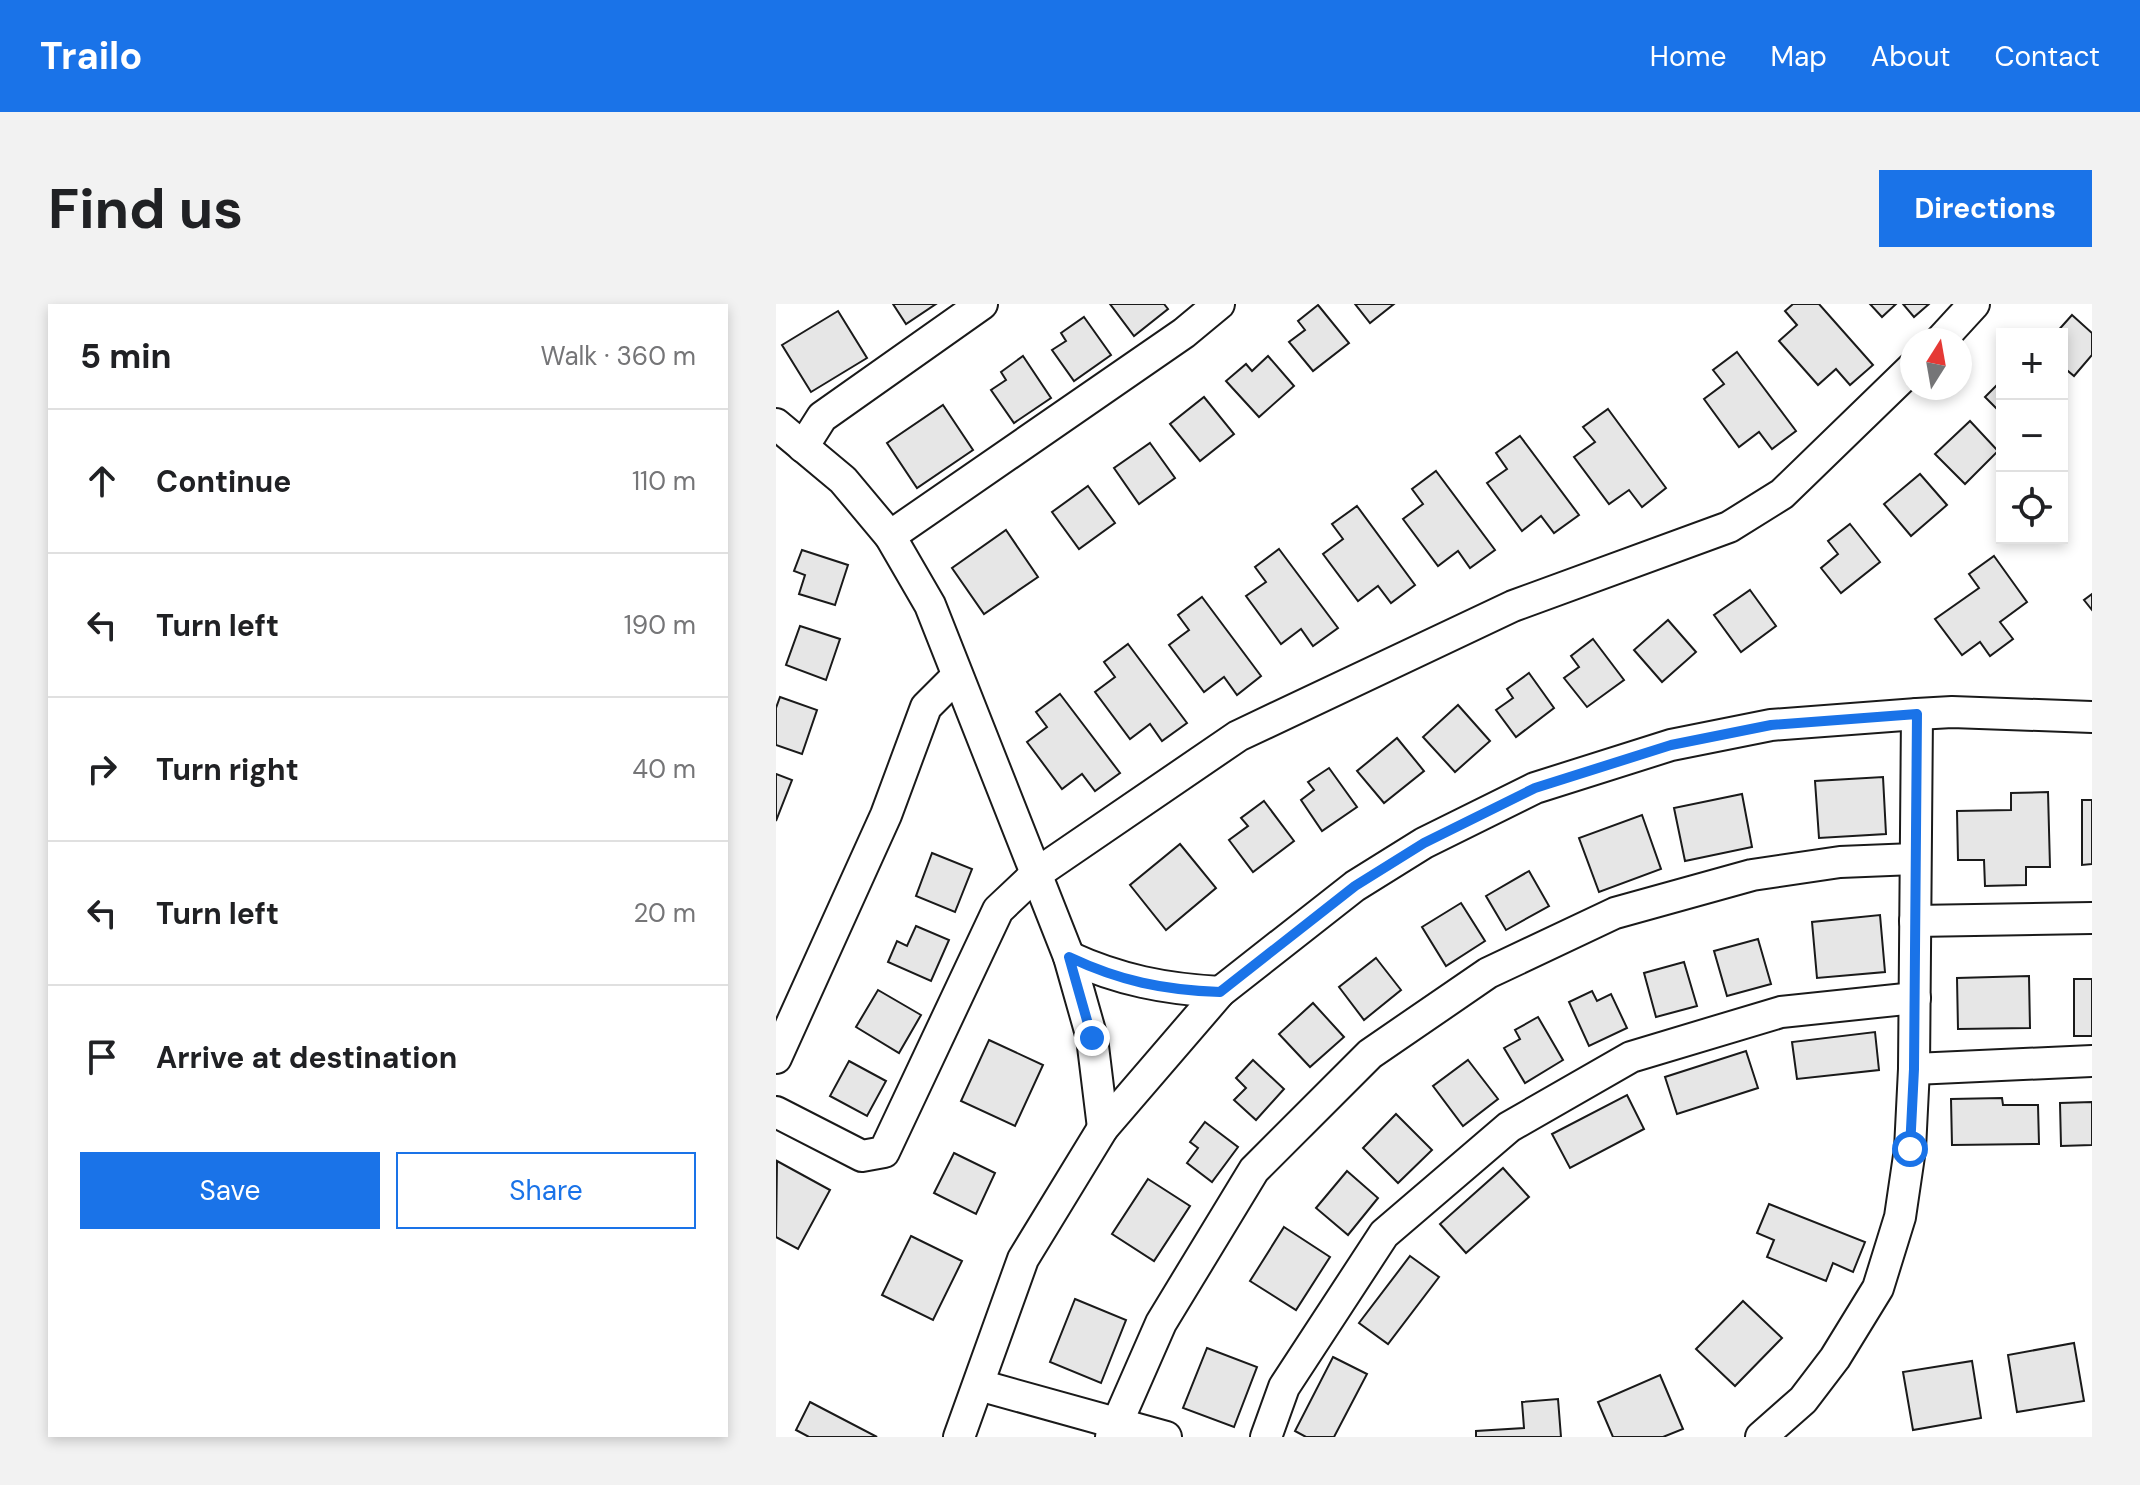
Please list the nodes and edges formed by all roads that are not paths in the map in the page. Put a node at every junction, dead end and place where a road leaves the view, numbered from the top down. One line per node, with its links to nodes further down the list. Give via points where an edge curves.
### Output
1 (982, 304): 7 (street, via 822,417)
2 (1219, 304): 8 (street)
3 (1974, 304): 4 (street)
4 (1952, 328)
5 (1900, 380): 13 (street, via 1782,494 1729,527 1513,606 1238,736)
6 (776, 424): 7 (street)
7 (803, 447): 8 (street, via 843,480)
8 (890, 536): 9 (street, via 930,605)
9 (957, 676): 13 (street); 19 (street, via 926,707 886,815)
10 (1917, 714): 11 (street); 12 (street); 17 (street, via 1771,725 1671,745 1535,788 1424,843 1355,886)
11 (2092, 717)
12 (1914, 859): 15 (street); 25 (street, via 1840,862 1752,875 1615,913 1488,973 1370,1054 1254,1170 1161,1323)
13 (1036, 874): 16 (street); 22 (street, via 998,910 884,1152 862,1156)
14 (2092, 918): 15 (street)
15 (1915, 921): 18 (street)
16 (1069, 957): 17 (street, via 1105,974 1149,985); 23 (street, via 1092,1038)
17 (1220, 992): 23 (street)
18 (1915, 998): 21 (street); 28 (street, via 1781,1012 1631,1057 1509,1127 1384,1234 1284,1387)
19 (776, 1058)
20 (2092, 1061): 21 (street)
21 (1914, 1069): 29 (street, via 1900,1217 1878,1288 1803,1400)
22 (776, 1112)
23 (1103, 1128): 24 (street, via 1023,1259)
24 (979, 1385): 25 (street); 26 (street)
25 (1114, 1430): 27 (street)
26 (959, 1437)
27 (1166, 1437)
28 (1266, 1437)
29 (1761, 1437)

